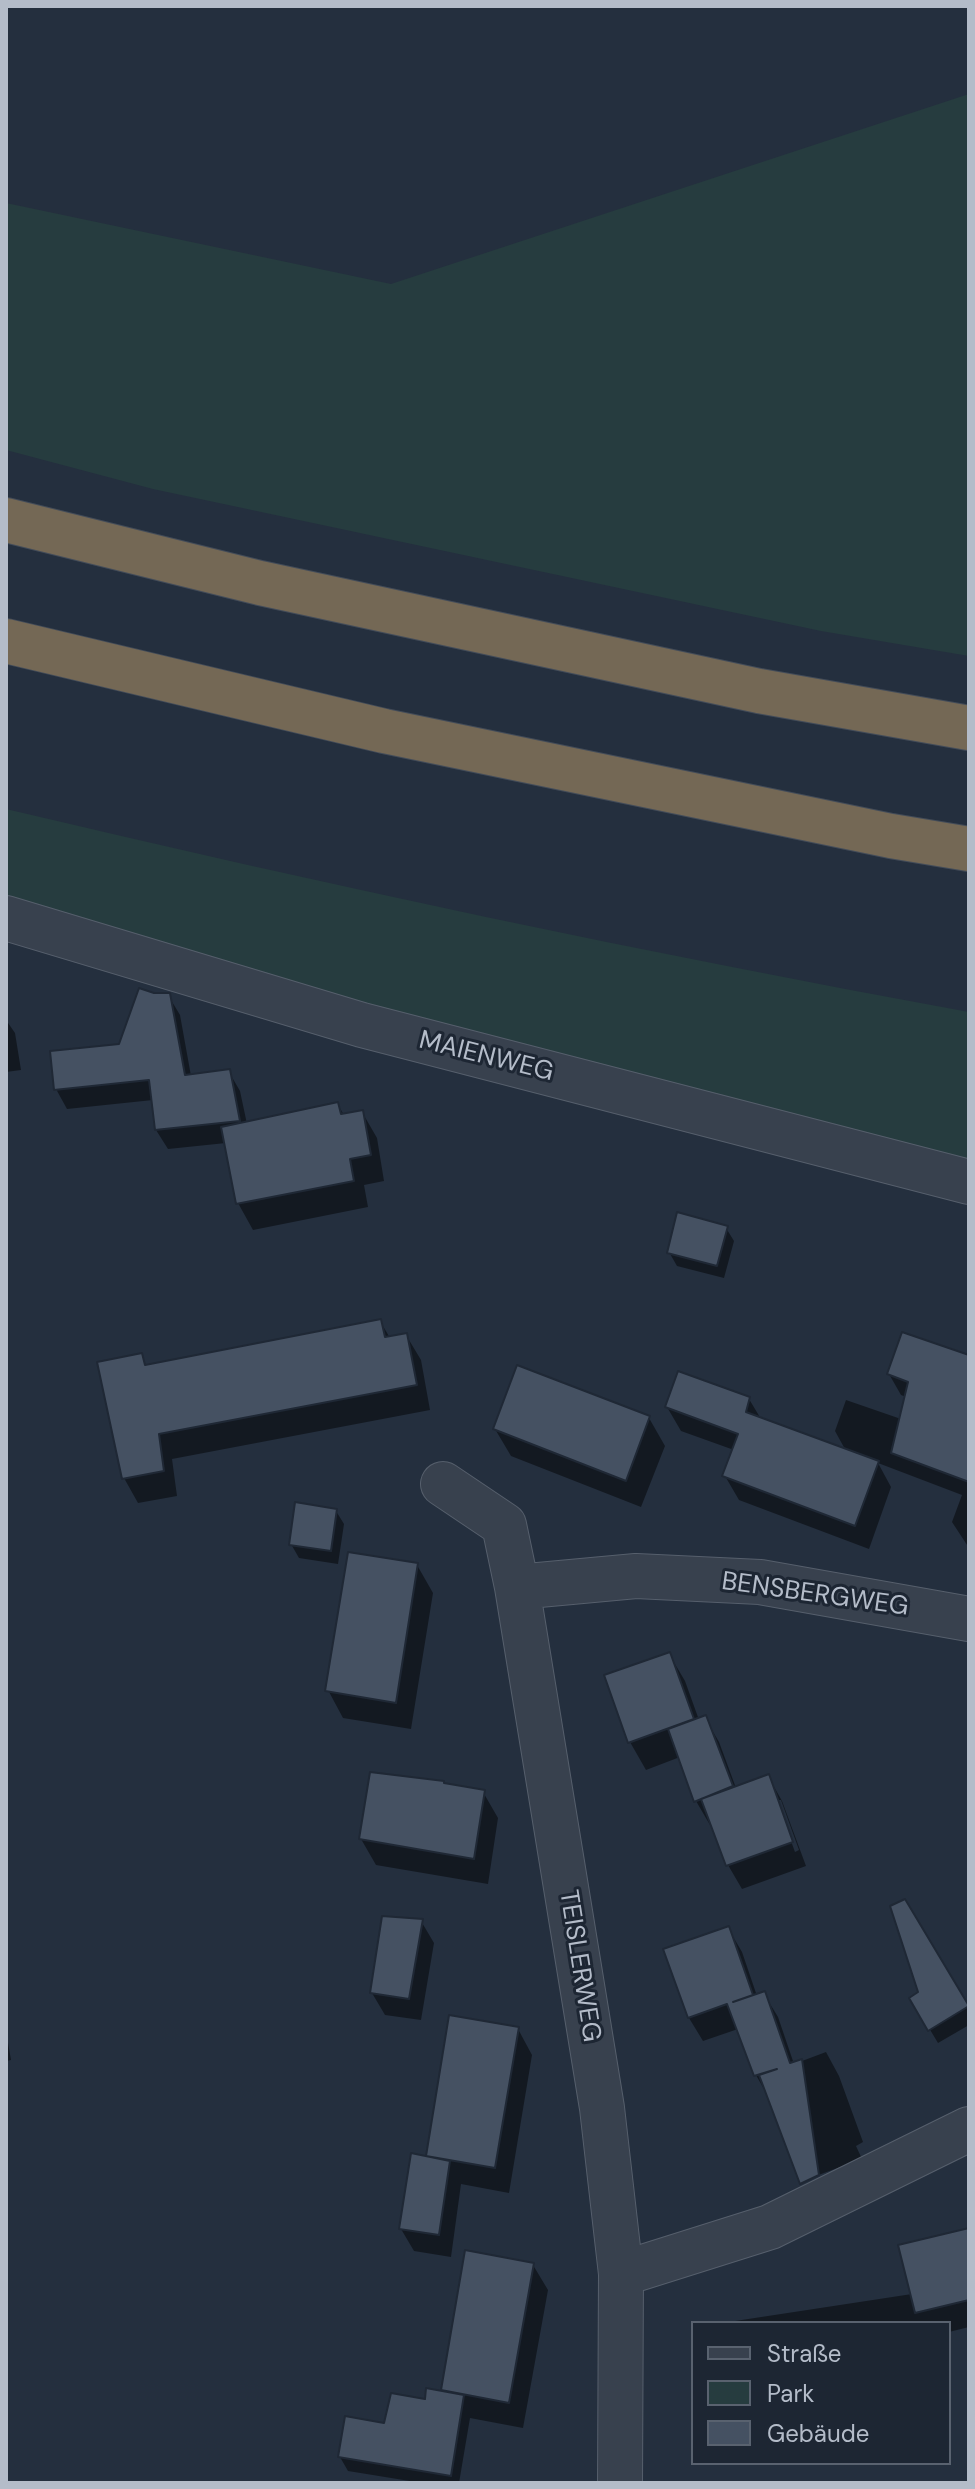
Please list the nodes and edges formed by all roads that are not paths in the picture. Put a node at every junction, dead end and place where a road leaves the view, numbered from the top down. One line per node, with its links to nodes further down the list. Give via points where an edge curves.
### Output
1 (6, 520): 3 (highway, via 260,583 681,675)
2 (6, 641): 4 (highway, via 384,731)
3 (969, 728)
4 (969, 849)
5 (6, 918): 6 (street, MAIENWEG, via 362,1025)
6 (969, 1182)
7 (443, 1484): 8 (street, TEISLERWEG, via 504,1525)
8 (517, 1587): 9 (street, BENSBERGWEG, via 636,1576 760,1582); 11 (street, TEISLERWEG, via 602,2108)
9 (969, 1619)
10 (969, 2129): 11 (street, via 770,2227)
11 (621, 2274): 12 (street, TEISLERWEG)
12 (620, 2483)

